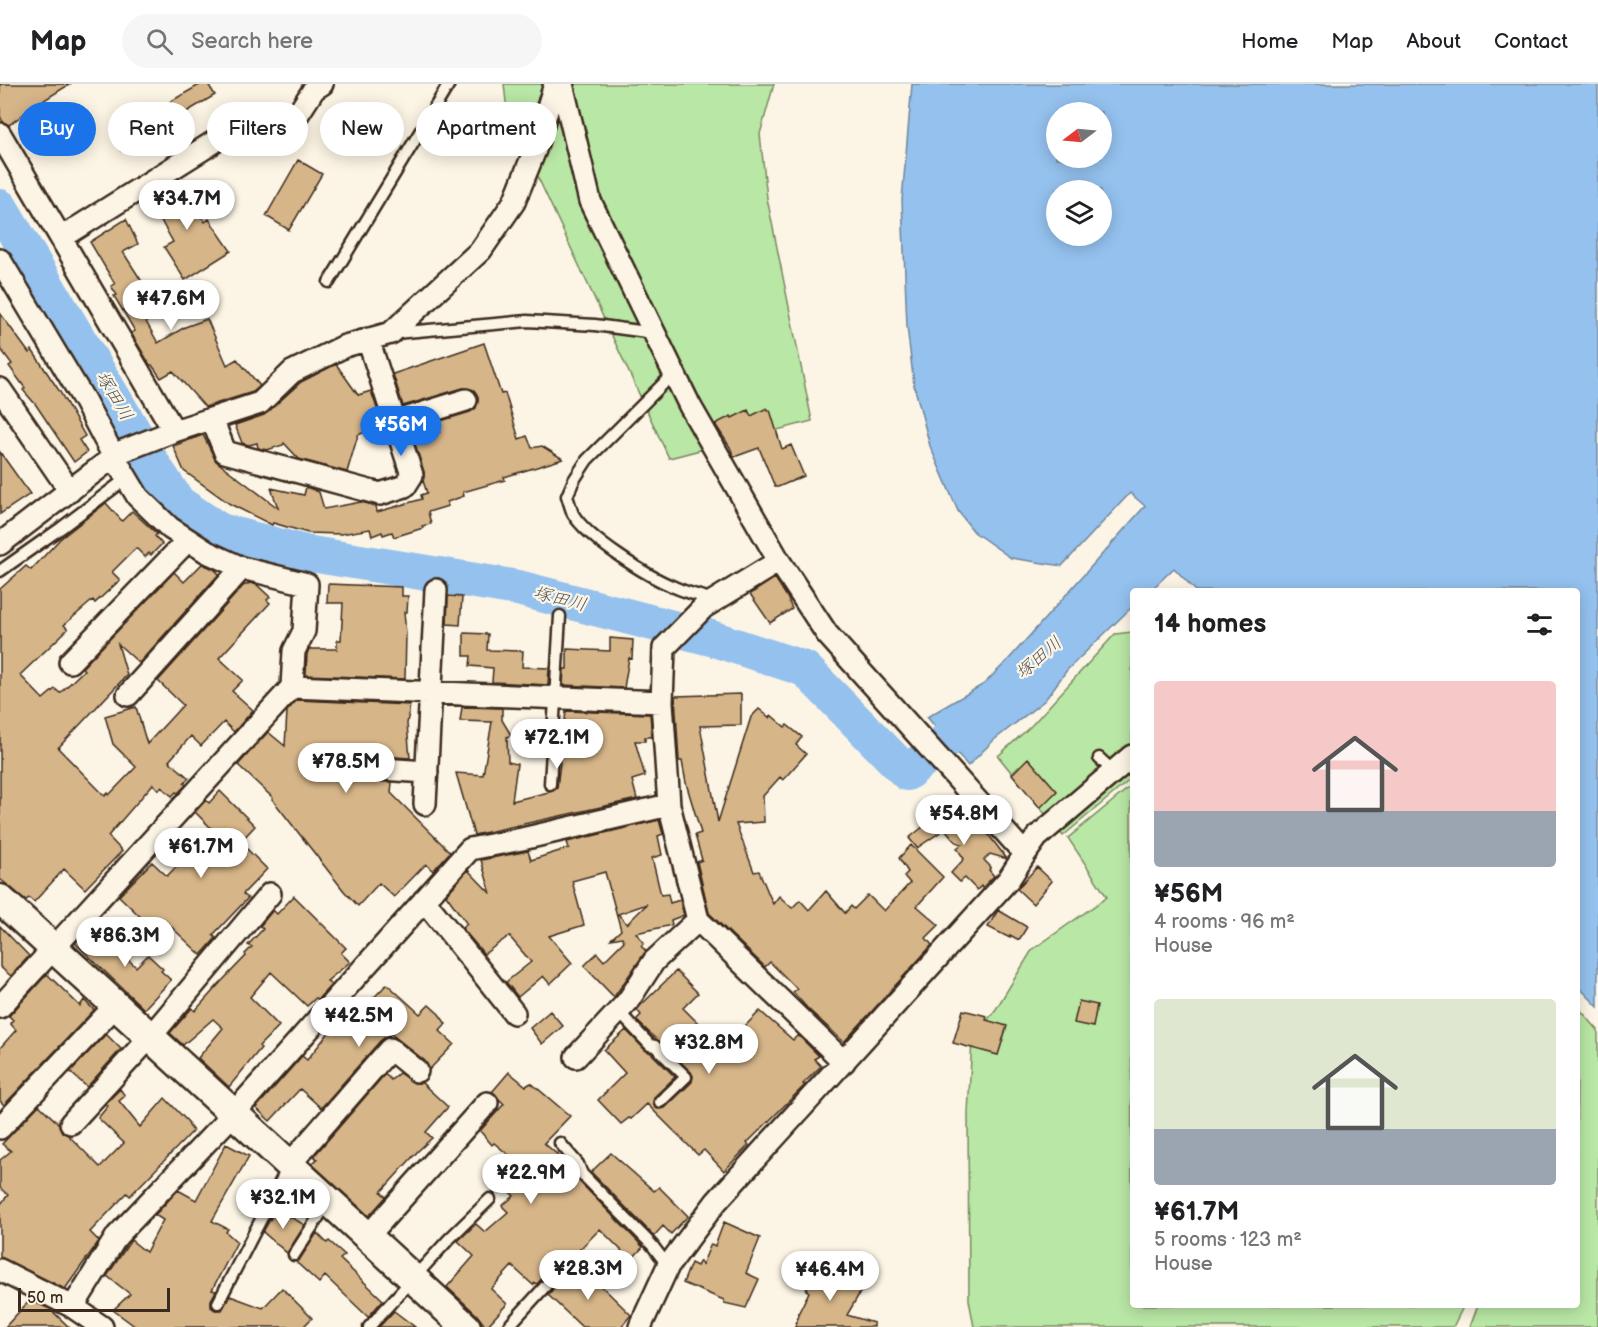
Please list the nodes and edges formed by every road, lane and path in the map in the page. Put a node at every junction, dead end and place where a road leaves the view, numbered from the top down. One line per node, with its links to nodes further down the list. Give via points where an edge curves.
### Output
1 (322, 84): 5 (street)
2 (449, 84): 10 (lane)
3 (555, 84): 11 (street, via 514,202 481,250)
4 (562, 84): 12 (street, via 590,201)
5 (306, 102)
6 (0, 134): 8 (street)
7 (207, 146): 8 (street)
8 (61, 238): 19 (street)
9 (0, 260): 20 (street)
10 (328, 282)
11 (391, 333): 12 (lane, via 527,321); 13 (street)
12 (655, 333): 14 (street)
13 (368, 339): 17 (street, via 292,372 260,403); 18 (street)
14 (674, 373): 25 (street); 29 (lane, via 587,460 567,496 573,514 611,549 645,573)
15 (0, 389): 22 (street)
16 (466, 400): 18 (street)
17 (212, 419): 18 (street, via 225,452 380,494 405,486 412,475); 19 (street)
18 (395, 422)
19 (170, 433): 20 (street)
20 (117, 455): 21 (street); 22 (street)
21 (127, 478): 23 (street, via 138,496); 27 (lane)
22 (70, 491): 24 (street)
23 (188, 540): 26 (street); 31 (street)
24 (0, 544)
25 (779, 561): 29 (street); 43 (street, via 827,634)
26 (242, 568): 32 (street, via 307,584 304,630 294,651); 34 (street)
27 (0, 571)
28 (436, 590): 33 (street)
29 (709, 604): 36 (street, via 664,648)
30 (560, 616): 35 (lane)
31 (70, 662)
32 (292, 687): 33 (street); 48 (street)
33 (432, 693): 35 (street); 39 (street)
34 (128, 695)
35 (555, 698): 36 (street); 40 (lane)
36 (662, 702): 42 (street)
37 (1130, 757): 43 (street, via 1106,764)
38 (335, 766): 39 (street)
39 (427, 772): 41 (street)
40 (550, 784)
41 (425, 804)
42 (669, 805): 46 (street, via 470,849); 47 (street)
43 (1025, 854): 55 (street, via 1009,879)
44 (270, 894): 53 (street)
45 (0, 899): 48 (street)
46 (424, 900): 52 (street); 59 (street)
47 (698, 920): 51 (street, via 654,961); 55 (street)
48 (54, 948): 49 (street); 50 (street)
49 (116, 1005): 53 (street); 61 (street)
50 (0, 1007)
51 (619, 1012): 54 (street); 57 (lane, via 686,1077)
52 (514, 1013)
53 (151, 1036): 59 (street); 60 (street)
54 (576, 1057)
55 (844, 1062): 69 (street, via 716,1202)
56 (417, 1071): 63 (street, via 390,1049)
57 (660, 1102)
58 (488, 1103): 66 (street)
59 (234, 1113): 63 (street); 73 (street, via 117,1236)
60 (71, 1123)
61 (0, 1128)
62 (560, 1143): 69 (lane, via 582,1174)
63 (290, 1164): 65 (street); 72 (lane)
64 (490, 1199): 71 (lane)
65 (330, 1201): 66 (street); 67 (lane)
66 (368, 1236): 71 (street)
67 (294, 1254)
68 (571, 1258): 77 (lane)
69 (668, 1266): 78 (street)
70 (0, 1270): 73 (street)
71 (414, 1279): 75 (lane); 76 (street)
72 (218, 1303)
73 (73, 1307): 74 (street)
74 (102, 1327)
75 (369, 1327)
76 (466, 1327)
77 (508, 1327)
78 (640, 1327)

